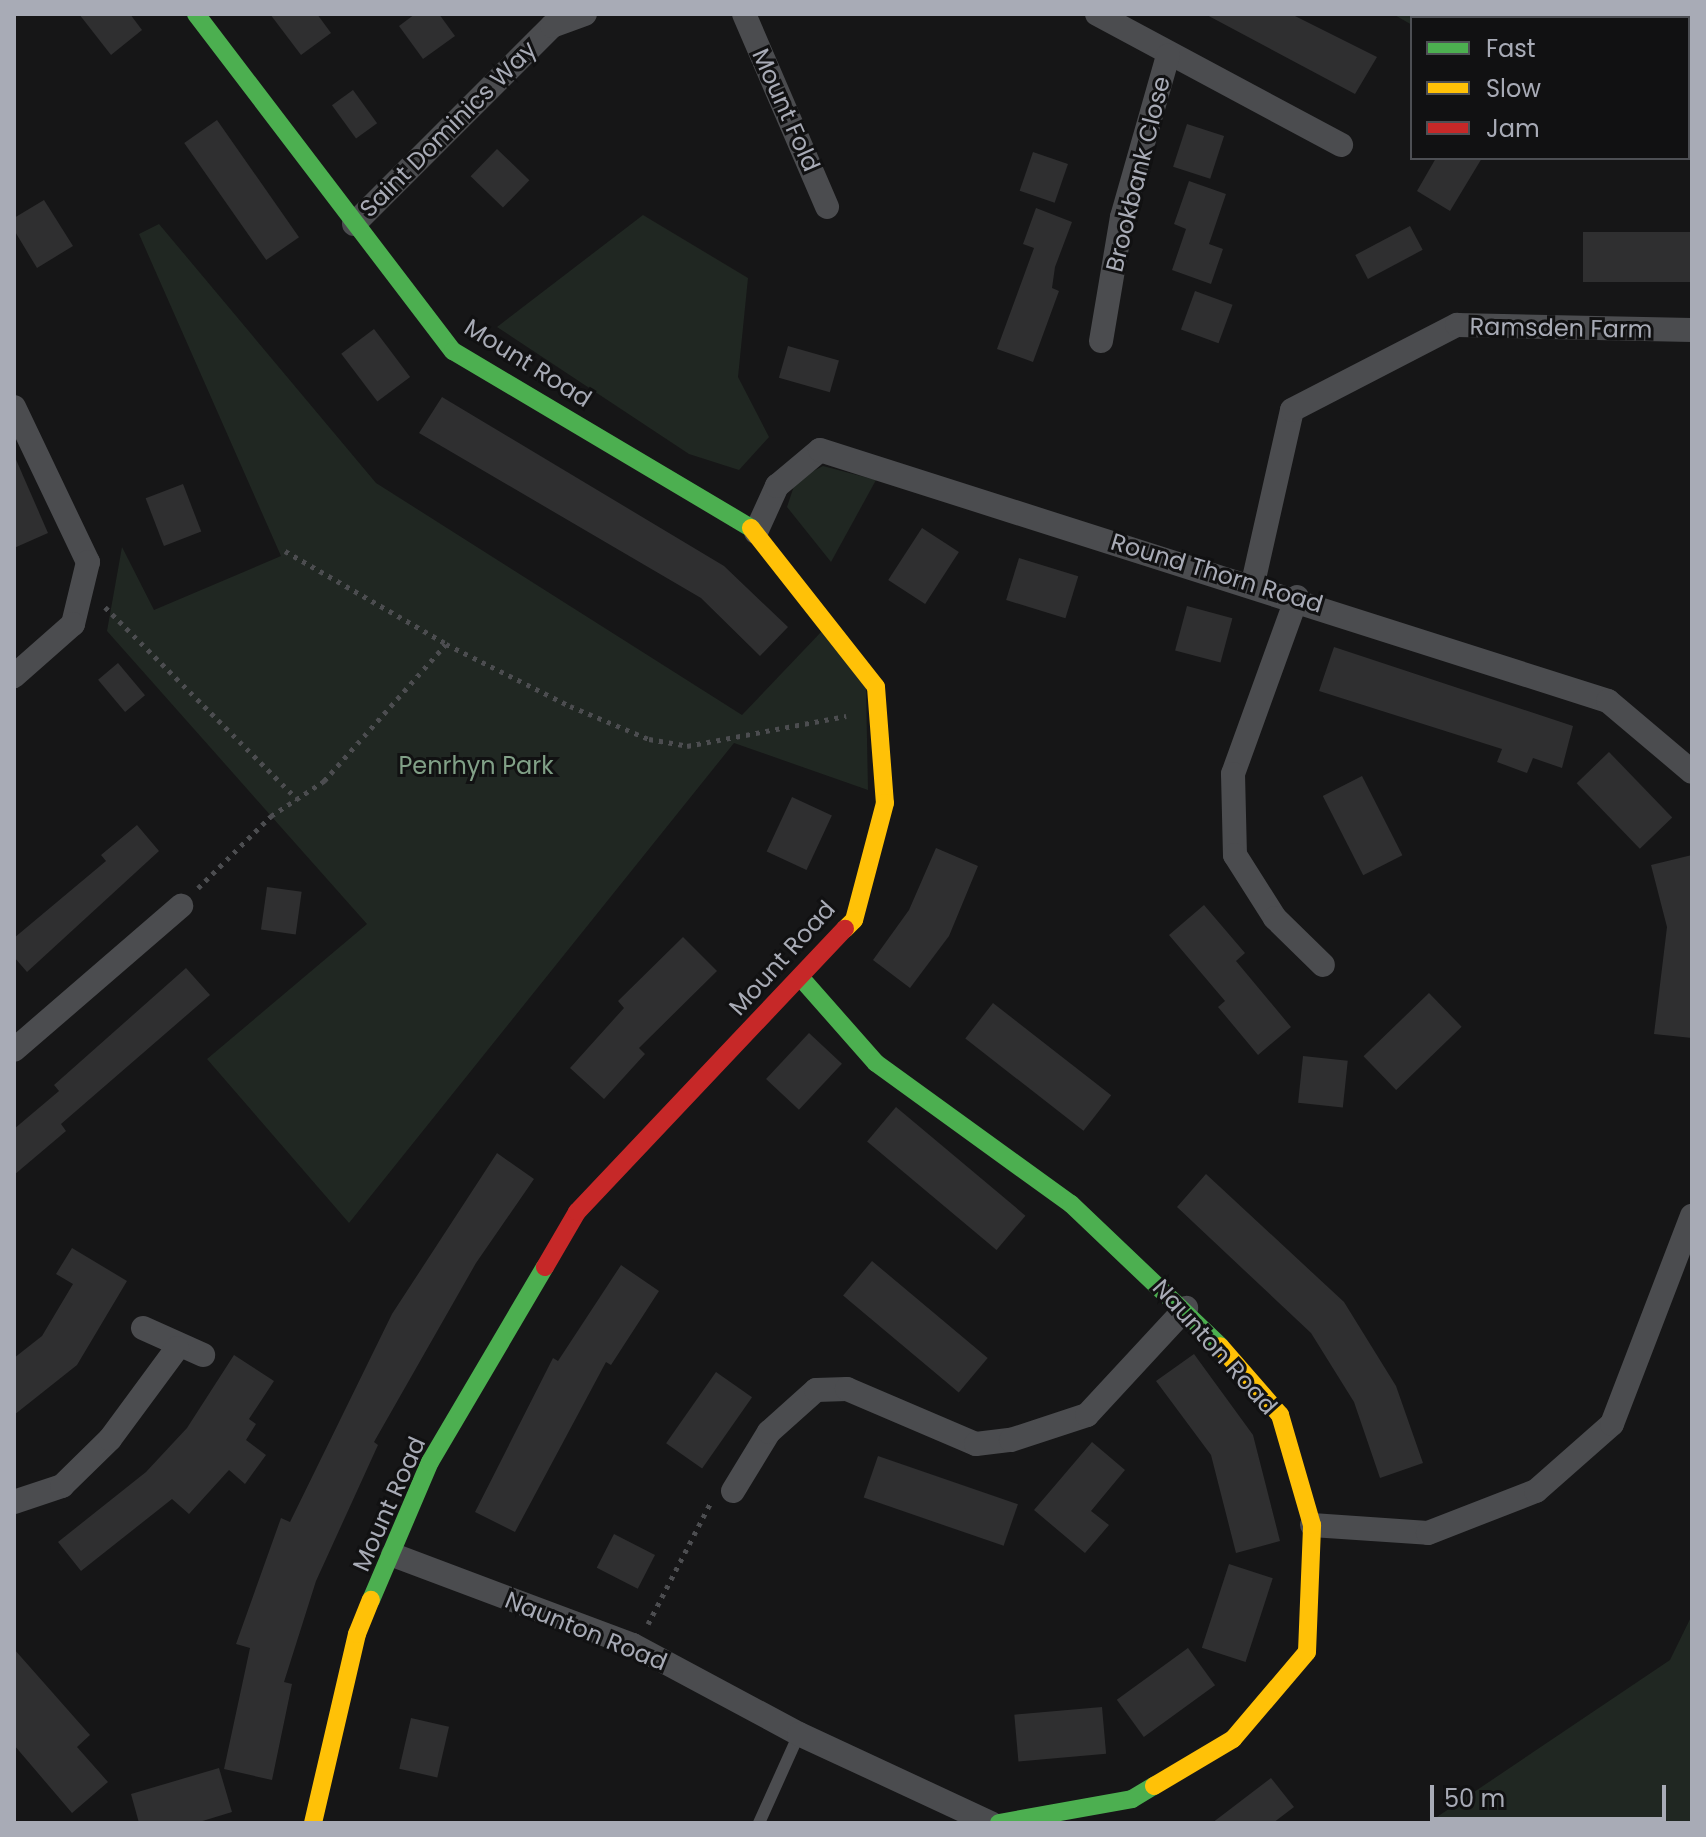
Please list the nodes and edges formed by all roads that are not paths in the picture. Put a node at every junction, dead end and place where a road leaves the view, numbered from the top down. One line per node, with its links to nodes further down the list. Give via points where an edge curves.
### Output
1 (196, 14): 9 (street, Mount Road)
2 (585, 14): 5 (street, Saint Dominics Way)
3 (744, 14): 8 (street, Mount Fold)
4 (1097, 14): 6 (street)
5 (549, 20): 9 (street, Saint Dominics Way)
6 (1168, 55): 7 (street); 11 (street, Brookbank Close, via 1122,217)
7 (1341, 145)
8 (827, 207)
9 (354, 224): 13 (street, Mount Road, via 453,351 685,484)
10 (1692, 330): 14 (street, Ramsden Farm, via 1457,325 1292,410)
11 (1101, 341)
12 (14, 407): 16 (street, via 88,562 73,624)
13 (756, 532): 14 (street, Round Thorn Road, via 777,486 820,450); 20 (street, Mount Road, via 876,687 885,803 854,920)
14 (1253, 583): 15 (street, Round Thorn Road)
15 (1297, 597): 17 (street, Round Thorn Road, via 1608,701); 19 (street, via 1233,774 1235,855 1275,918)
16 (14, 676)
17 (1692, 772)
18 (180, 905): 21 (street)
19 (1323, 965)
20 (801, 978): 23 (street, Naunton Road, via 876,1063 1071,1204); 30 (street, Mount Road, via 577,1212 430,1462)
21 (14, 1050)
22 (1692, 1216): 29 (street, via 1612,1424 1536,1491 1428,1533)
23 (1186, 1308): 27 (street, via 1087,1415 1011,1440 976,1444 847,1389 816,1390 769,1432); 29 (street, Naunton Road, via 1280,1415)
24 (143, 1328): 25 (street)
25 (177, 1348): 26 (street); 28 (street, via 110,1439 62,1486)
26 (203, 1355)
27 (733, 1491)
28 (14, 1502)
29 (1312, 1525): 35 (street, Naunton Road, via 1307,1652 1233,1739 1132,1799)
30 (393, 1555): 31 (street, Naunton Road, via 637,1647); 32 (street, Mount Road, via 357,1634)
31 (799, 1734): 33 (lane); 34 (street, Naunton Road)
32 (313, 1823)
33 (759, 1823)
34 (991, 1823)
35 (999, 1823)

